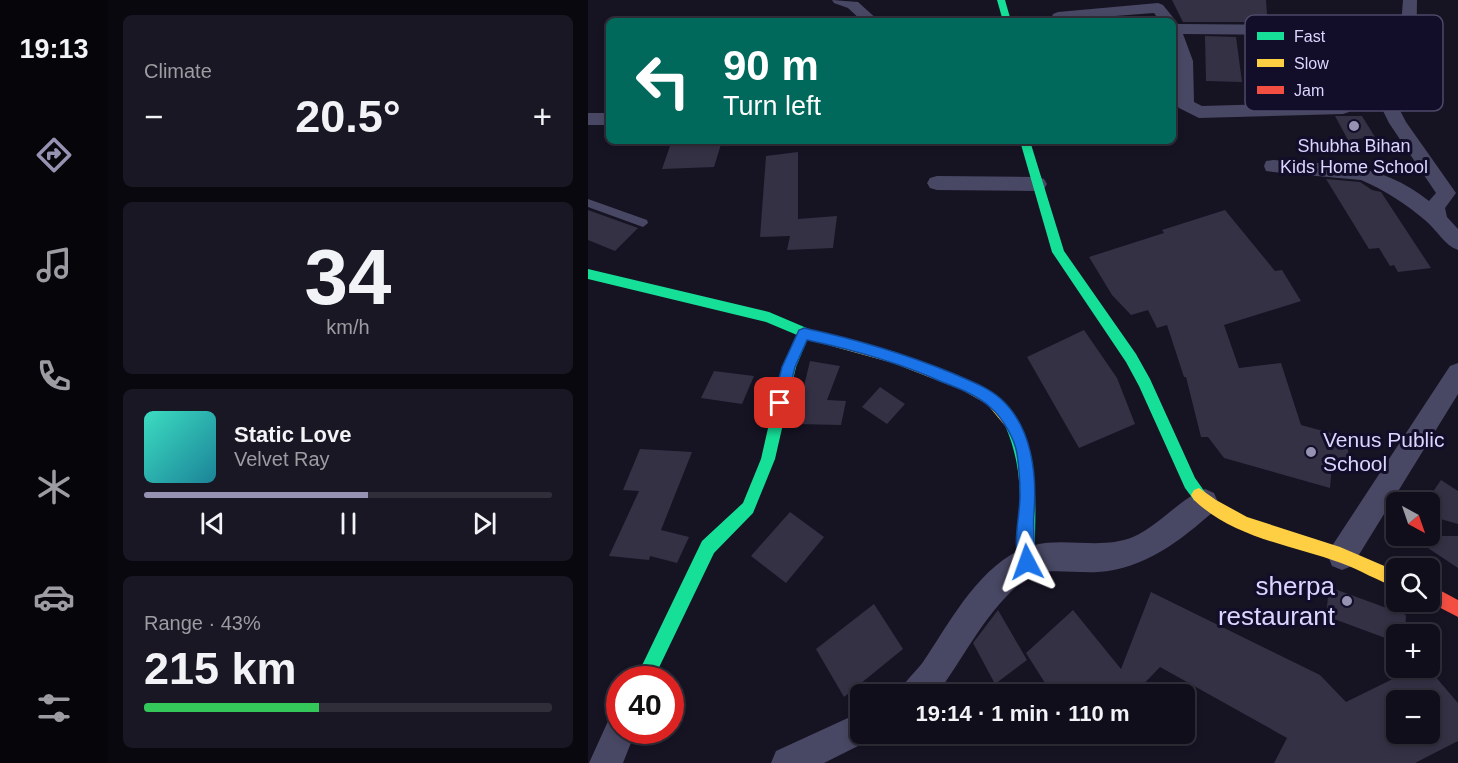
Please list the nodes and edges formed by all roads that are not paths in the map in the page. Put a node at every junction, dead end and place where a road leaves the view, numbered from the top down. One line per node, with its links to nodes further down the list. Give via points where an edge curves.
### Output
1 (839, 0): 5 (street, via 853,5)
2 (1001, 0): 6 (street)
3 (1410, 0): 4 (street)
4 (1410, 15)
5 (868, 18)
6 (1006, 18)
7 (1058, 18): 8 (street, via 1158,8)
8 (1166, 18)
9 (1176, 26): 10 (street)
10 (1245, 27)
11 (1176, 37): 12 (street, via 1185,61 1185,104 1198,112)
12 (1245, 111)
13 (1392, 111): 21 (street, via 1446,193 1435,207)
14 (606, 118): 15 (street)
15 (588, 119)
16 (1026, 144): 19 (street)
17 (1273, 166): 21 (street, via 1364,174 1395,188)
18 (937, 183): 19 (street)
19 (1036, 184): 27 (street, via 1058,252 1131,358 1190,483)
20 (588, 203): 22 (lane)
21 (1437, 219): 23 (street)
22 (643, 223)
23 (1458, 242)
24 (588, 274): 25 (street, via 770,317)
25 (804, 333): 29 (street, via 906,360 970,387 996,403 1015,429 1024,451); 33 (street, via 789,367 768,459 748,508 708,547)
26 (1458, 373): 28 (street)
27 (1205, 502): 28 (street, via 1226,516); 29 (street, via 1163,537 1134,552)
28 (1342, 556): 30 (street)
29 (1027, 562): 34 (street, via 994,587)
30 (1386, 575)
31 (1440, 599): 32 (street)
32 (1458, 609)
33 (651, 666)
34 (924, 684)
35 (850, 733): 38 (street)
36 (614, 744): 37 (street)
37 (606, 763)
38 (788, 763)

